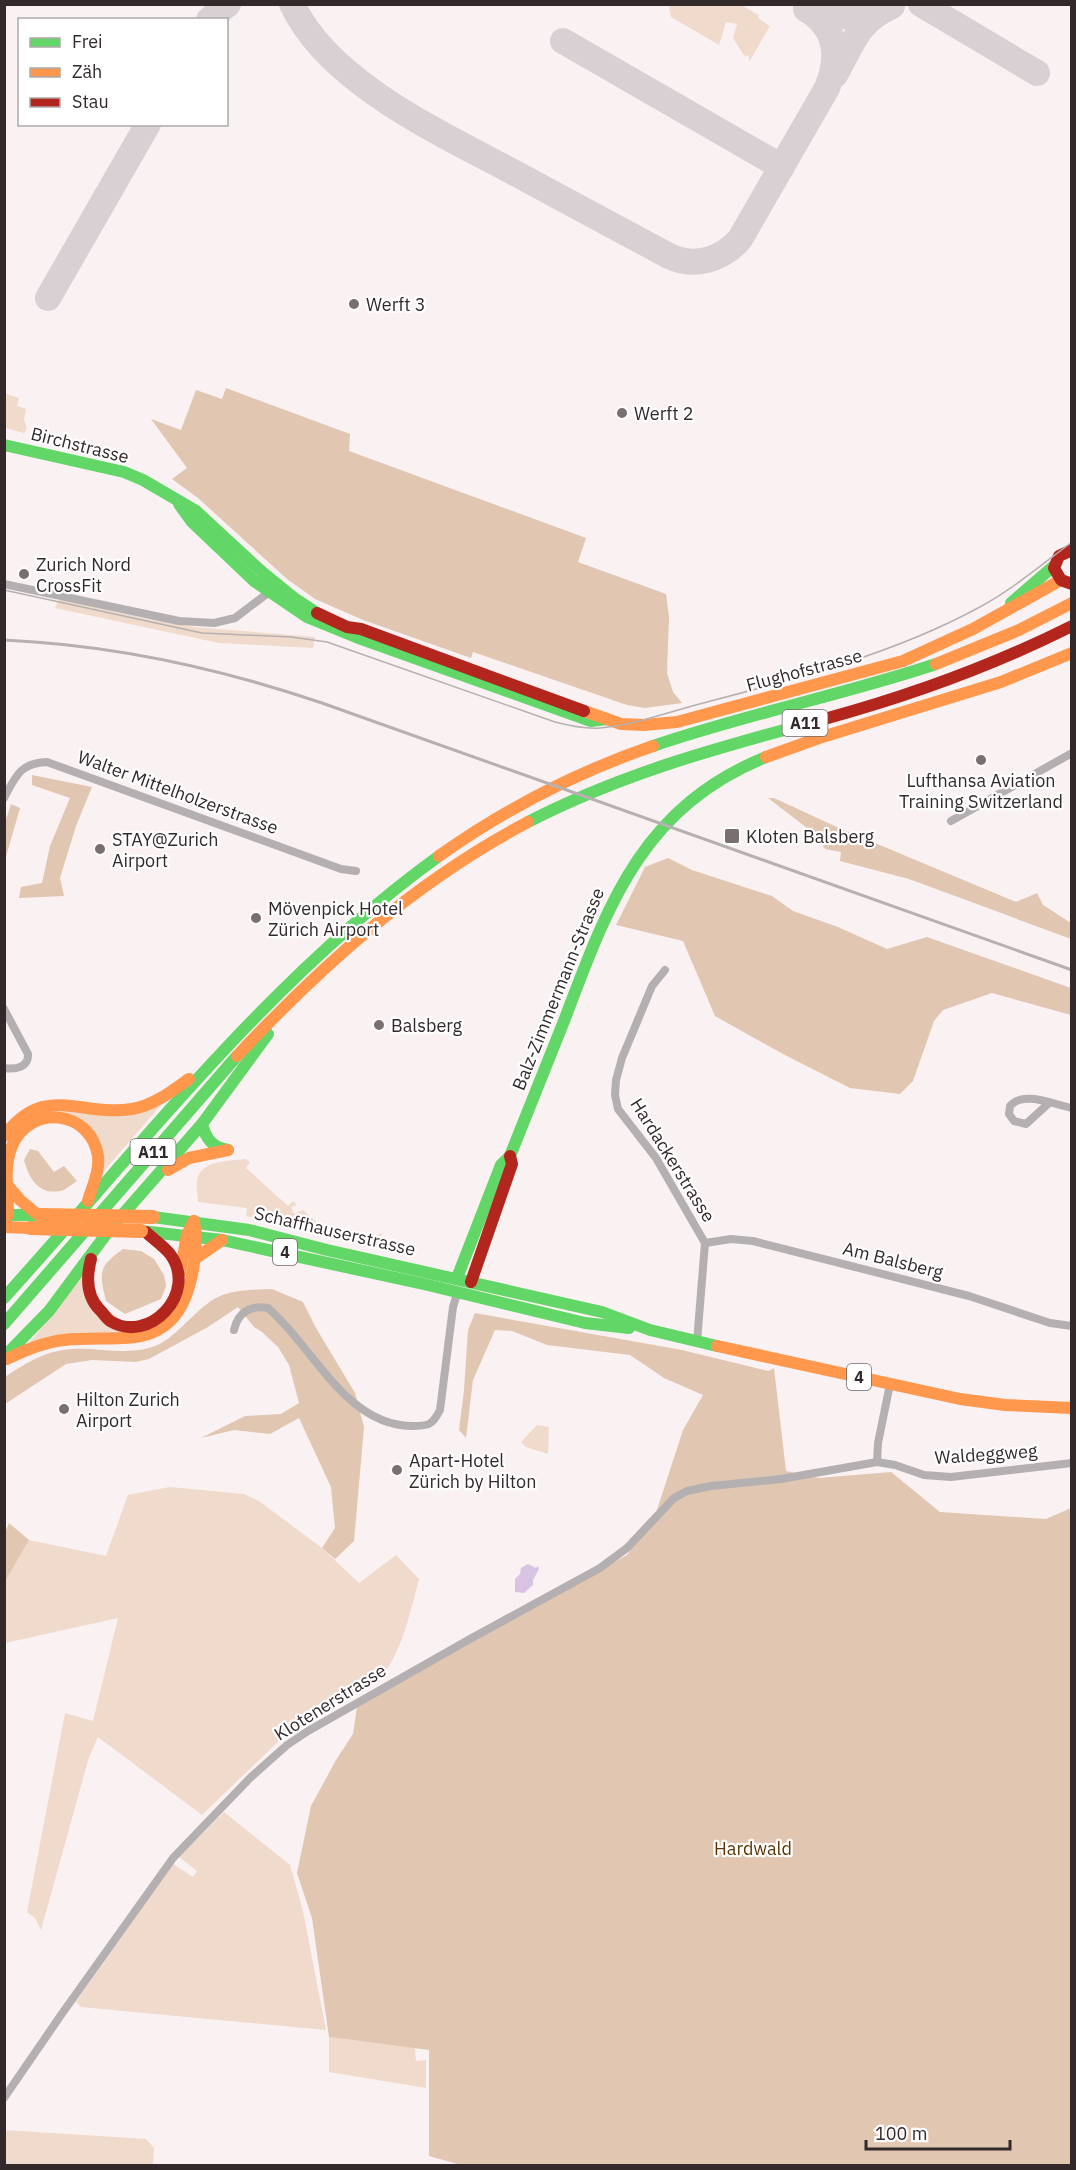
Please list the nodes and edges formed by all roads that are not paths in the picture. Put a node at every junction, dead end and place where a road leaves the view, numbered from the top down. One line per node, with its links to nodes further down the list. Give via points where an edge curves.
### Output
1 (4, 445): 6 (main road, Birchstrasse, via 124,472 158,488)
2 (1071, 550): 3 (main road, Flughofstrasse, via 1061,553)
3 (1054, 565): 4 (main road, via 1057,575); 8 (main road, Flughofstrasse)
4 (1066, 582): 8 (main road, Flughofstrasse)
5 (4, 584): 6 (street, via 203,623 236,618)
6 (273, 590): 8 (main road, Flughofstrasse, via 347,627 621,724 644,726 677,722 903,661)
7 (1068, 605): 18 (main road, A11, via 997,641 914,672 633,753 521,804 432,859 352,922 291,978)
8 (1001, 612)
9 (1071, 626): 16 (main road, A11, via 947,680 686,757 570,801 505,834 436,877 360,935)
10 (1071, 653): 24 (main road, Balz-Zimmermann-Strasse, via 966,693 768,756 727,775 687,804 652,837 611,902)
11 (1071, 753): 13 (street)
12 (4, 798): 14 (street, Walter Mittelholzerstrasse, via 25,767 47,762 341,869)
13 (951, 821)
14 (356, 871)
15 (665, 970): 34 (street, Hardackerstrasse, via 651,988 626,1048 615,1095 618,1109 656,1158)
16 (306, 983): 22 (main road); 42 (main road, A11, via 215,1080)
17 (4, 1009): 19 (street, via 29,1059 24,1066)
18 (210, 1063): 23 (main road, via 145,1105 118,1110 45,1106 23,1115); 27 (main road, A11)
19 (4, 1068)
20 (1049, 1103): 21 (street)
21 (1071, 1108)
22 (202, 1124): 25 (main road); 25 (main road, via 211,1144 228,1150 189,1158)
23 (4, 1136)
24 (510, 1156): 38 (main road, Balz-Zimmermann-Strasse, via 501,1166); 39 (main road, Balz-Zimmermann-Strasse, via 512,1164)
25 (153, 1180): 35 (main road)
26 (8, 1185): 27 (main road, via 10,1152 20,1132 39,1118 69,1119 88,1132 98,1155); 28 (main road); 29 (main road)
27 (86, 1207): 41 (main road, A11)
28 (39, 1215): 29 (main road, Schaffhauserstrasse / 4); 30 (main road, Schaffhauserstrasse / 4, bridge)
29 (5, 1219): 31 (main road, Schaffhauserstrasse / 4, bridge, via 30,1228)
30 (194, 1221): 32 (main road); 38 (main road, Schaffhauserstrasse / 4)
31 (143, 1232): 32 (main road, Schaffhauserstrasse / 4); 37 (main road, via 171,1253)
32 (192, 1236): 33 (main road, Schaffhauserstrasse / 4); 36 (main road); 37 (main road)
33 (222, 1240): 36 (main road); 40 (main road, Schaffhauserstrasse / 4)
34 (705, 1243): 43 (street, Am Balsberg, via 731,1239 759,1242); 46 (street, Hardackerstrasse)
35 (94, 1251): 37 (main road, via 88,1274 90,1295 101,1313 123,1325 144,1325 164,1314 175,1299); 47 (main road, via 49,1311)
36 (196, 1258): 47 (main road, via 187,1300 162,1329 130,1339 49,1343)
37 (180, 1275)
38 (457, 1278): 39 (main road, Schaffhauserstrasse / 4); 40 (main road)
39 (471, 1282): 40 (main road); 45 (main road, Schaffhauserstrasse / 4, via 602,1312)
40 (457, 1294): 44 (street, via 440,1410 427,1426 382,1420 348,1398 268,1308 246,1310 236,1320); 45 (main road, Schaffhauserstrasse / 4, via 585,1323)
41 (4, 1298)
42 (4, 1324)
43 (1071, 1326)
44 (234, 1330)
45 (650, 1330): 46 (main road, Schaffhauserstrasse / 4)
46 (697, 1342): 48 (main road, Schaffhauserstrasse / 4)
47 (4, 1358)
48 (890, 1384): 49 (main road, Schaffhauserstrasse / 4, via 1005,1405); 50 (street)
49 (1071, 1408)
50 (877, 1462): 51 (street, Waldeggweg, via 951,1477); 52 (street, Klotenerstrasse, via 680,1494 627,1548 600,1568 287,1745 173,1858)
51 (1071, 1463)
52 (8, 2086): 53 (street, Klotenerstrasse)
53 (4, 2098)

